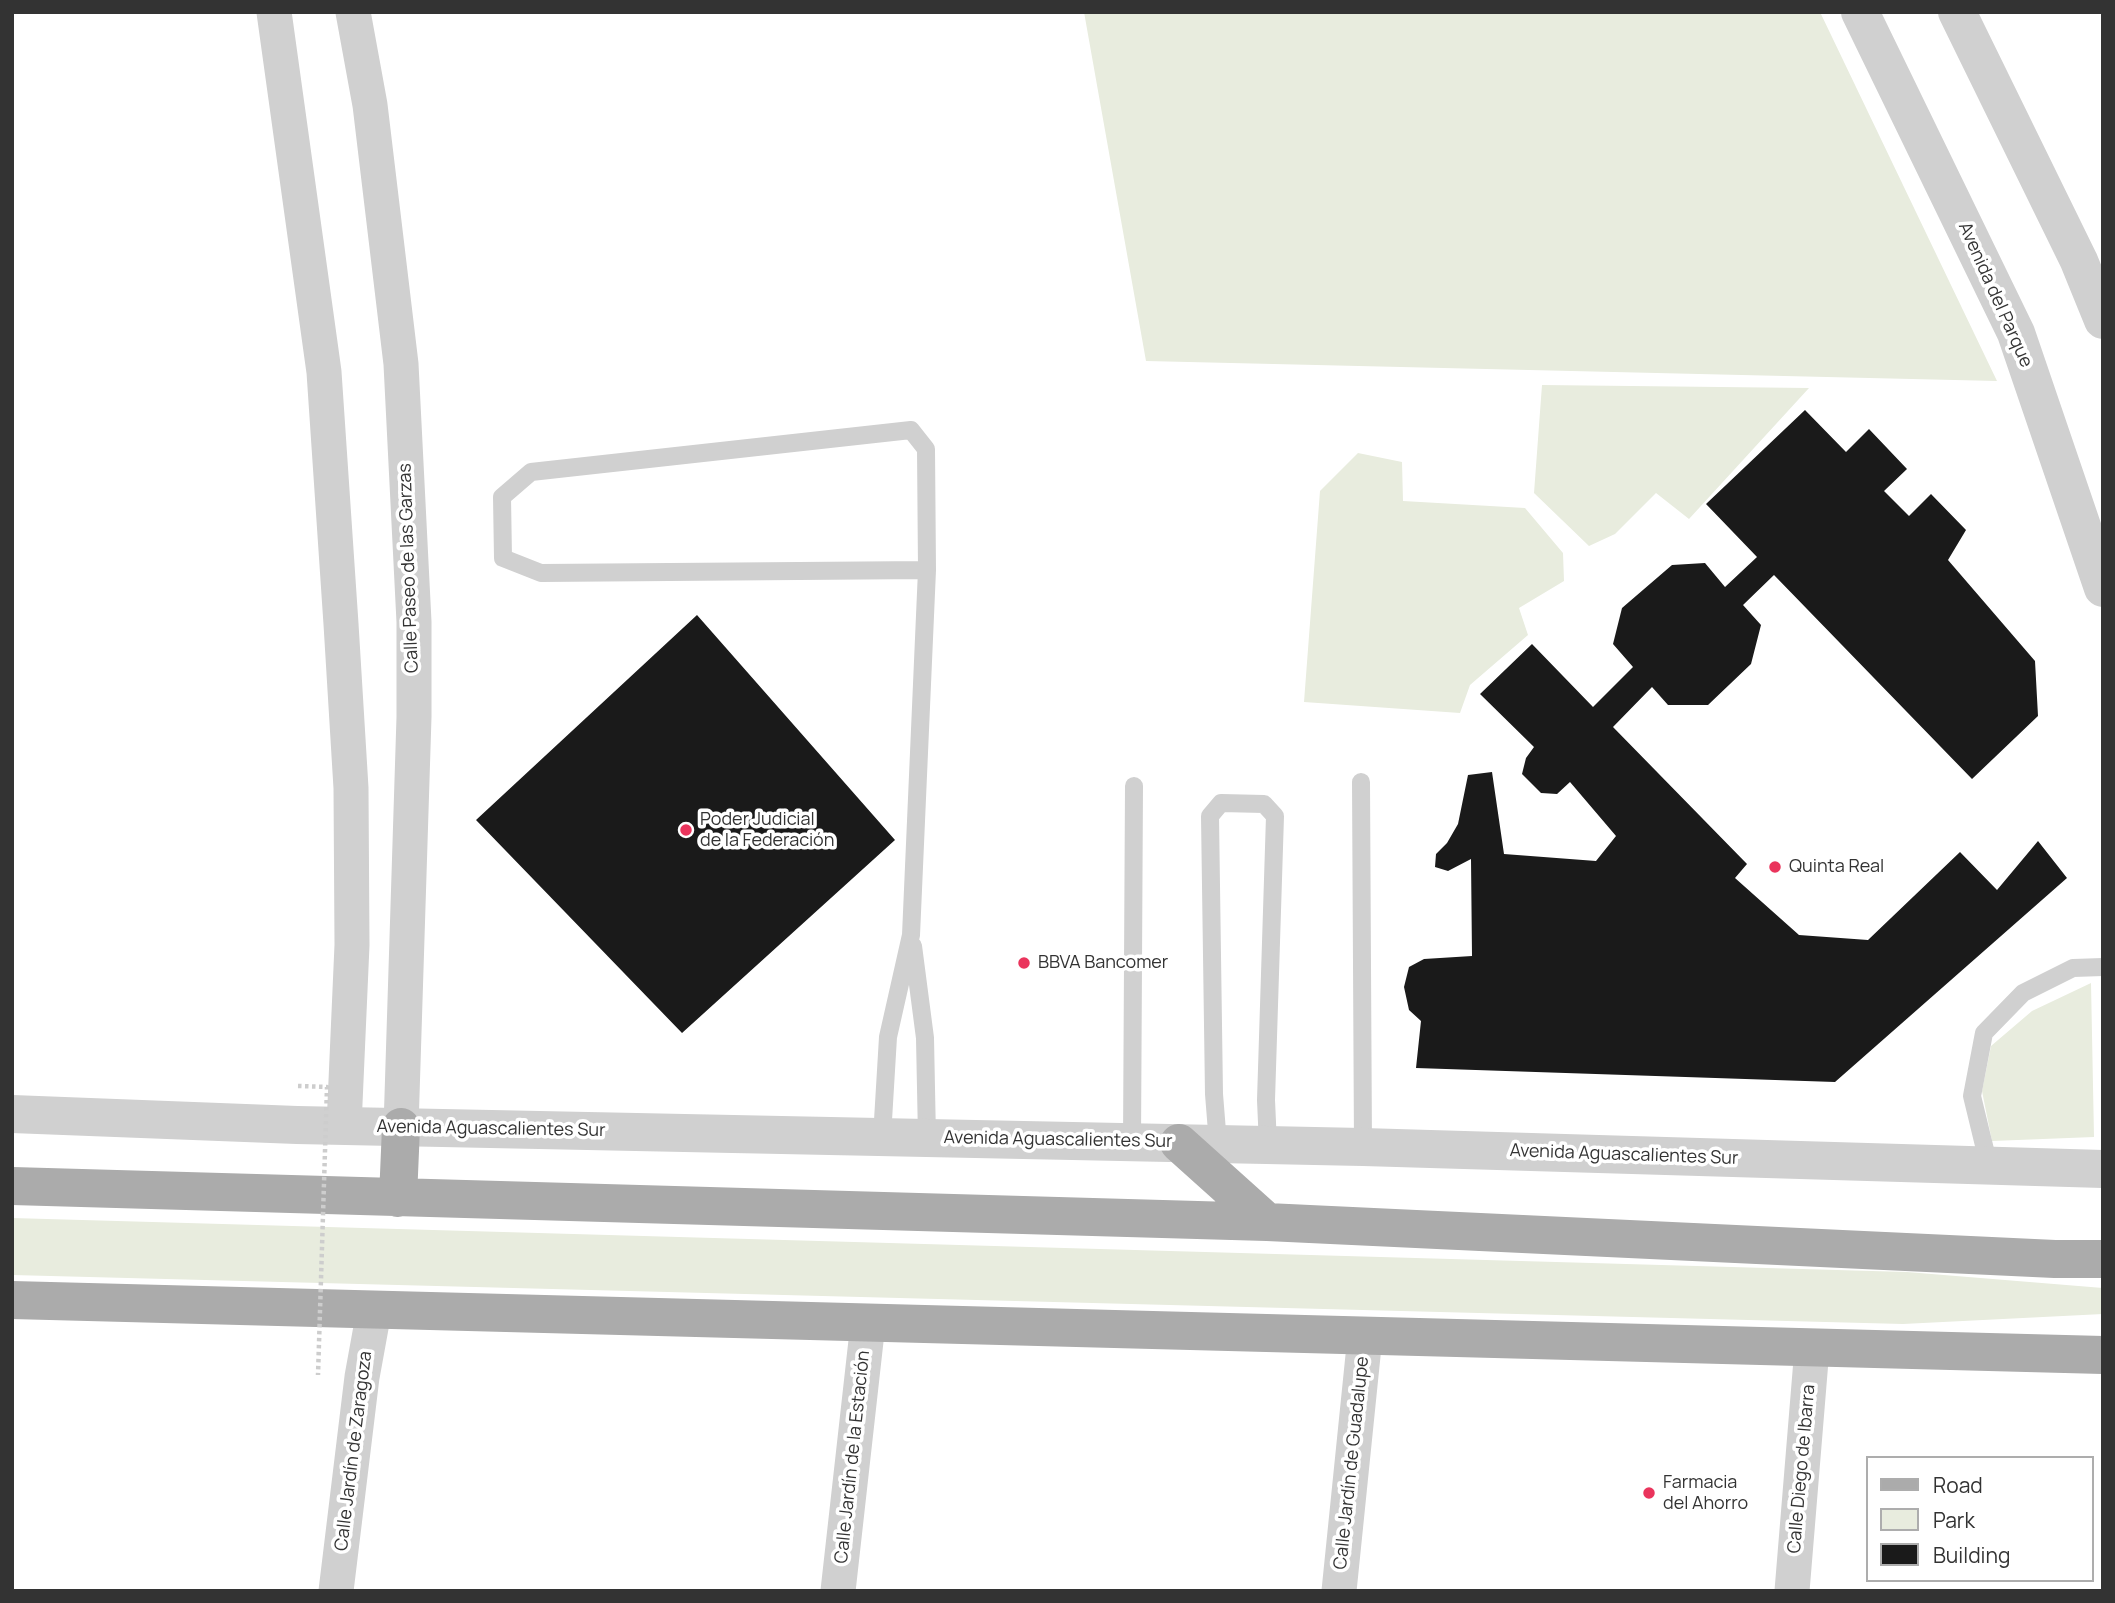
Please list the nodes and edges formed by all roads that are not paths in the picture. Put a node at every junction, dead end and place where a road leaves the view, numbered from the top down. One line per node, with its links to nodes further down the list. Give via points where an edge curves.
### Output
1 (274, 12): 14 (street, via 324,372 341,624 351,788 352,945)
2 (353, 12): 15 (street, Calle Paseo de las Garzas, via 370,105 401,364 414,622)
3 (1860, 12): 8 (street, Avenida del Parque, via 2016,333)
4 (1957, 12): 5 (street)
5 (2091, 264): 6 (street)
6 (2103, 320)
7 (927, 570): 7 (lane, via 926,449 911,430 531,472 502,497 503,558 541,573); 11 (lane)
8 (2103, 588)
9 (1361, 782): 22 (lane)
10 (1134, 786): 18 (lane)
11 (911, 935): 16 (lane, via 888,1037); 17 (lane, via 925,1038)
12 (2103, 967): 23 (lane, via 2073,968 2023,993 1984,1033 1972,1096)
13 (12, 1114): 14 (street, Avenida Aguascalientes Sur)
14 (344, 1126): 15 (street, Avenida Aguascalientes Sur)
15 (401, 1127): 16 (street, Avenida Aguascalientes Sur); 26 (main road)
16 (882, 1137): 17 (street, Avenida Aguascalientes Sur)
17 (927, 1138): 18 (street, Avenida Aguascalientes Sur)
18 (1132, 1142): 19 (street, Avenida Aguascalientes Sur)
19 (1179, 1143): 20 (street, Avenida Aguascalientes Sur); 27 (main road)
20 (1218, 1144): 21 (street, Avenida Aguascalientes Sur); 21 (lane, via 1210,816 1220,803 1264,804 1275,816)
21 (1268, 1145): 22 (street, Avenida Aguascalientes Sur)
22 (1363, 1147): 23 (street, Avenida Aguascalientes Sur)
23 (1989, 1166): 24 (street, Avenida Aguascalientes Sur)
24 (2103, 1169)
25 (12, 1186): 26 (main road)
26 (398, 1198): 27 (main road)
27 (1267, 1222): 28 (main road)
28 (2055, 1259): 29 (main road); 30 (main road)
29 (2103, 1259)
30 (2103, 1265)
31 (12, 1300): 32 (main road)
32 (374, 1311): 33 (main road); 37 (street, Calle Jardín de Zaragoza)
33 (868, 1322): 34 (main road); 38 (street, Calle Jardín de la Estación)
34 (1365, 1336): 35 (main road); 39 (street, Calle Jardín de Guadalupe)
35 (1812, 1348): 36 (main road); 40 (street, Calle Diego de Ibarra)
36 (2103, 1355)
37 (336, 1591)
38 (838, 1591)
39 (1339, 1591)
40 (1792, 1591)

